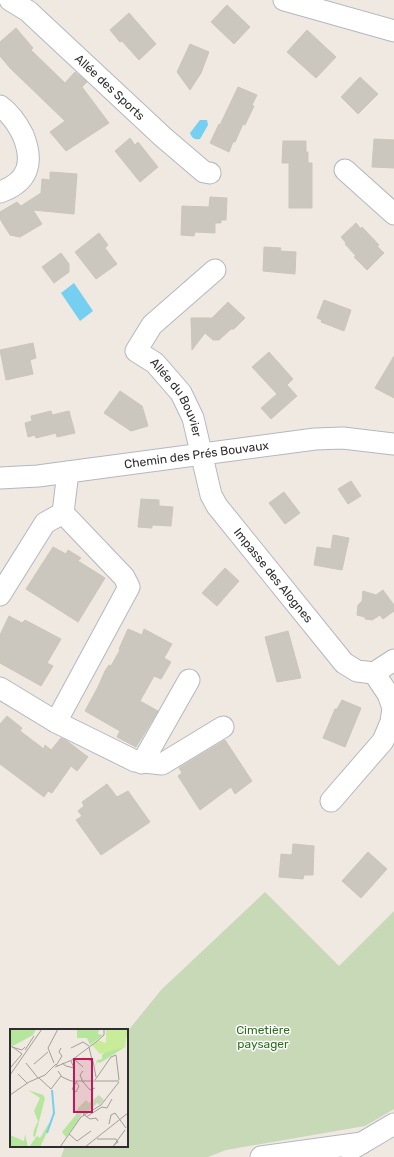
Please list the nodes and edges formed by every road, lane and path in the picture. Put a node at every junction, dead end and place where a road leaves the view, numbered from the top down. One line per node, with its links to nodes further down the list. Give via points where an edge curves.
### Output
1 (10, 0): 6 (street, Allée des Sports, via 28,11 163,137 204,172)
2 (284, 0): 3 (street)
3 (394, 31)
4 (0, 106): 7 (street, via 17,124 30,157 26,172 18,182 10,189)
5 (345, 170): 8 (street)
6 (210, 173)
7 (0, 192)
8 (394, 214)
9 (215, 270): 11 (street, Allée du Bouvier, via 152,325 136,351 155,363 181,393 193,418)
10 (394, 444): 11 (street, Chemin des Prés Bouvaux, via 343,438 315,439)
11 (201, 454): 12 (street, Chemin des Prés Bouvaux); 17 (street, Impasse des Alognes, via 211,495 217,506 344,663 357,671)
12 (68, 472): 13 (street, Chemin des Prés Bouvaux); 14 (street)
13 (0, 478)
14 (63, 513): 15 (street, via 45,524); 20 (street, via 124,577 129,587)
15 (0, 595)
16 (394, 660): 17 (street)
17 (374, 673): 23 (street, via 388,694 393,708 391,722 383,741)
18 (189, 680): 22 (street)
19 (0, 688): 20 (street)
20 (56, 722): 22 (street)
21 (223, 727): 22 (street, via 162,764)
22 (142, 763)
23 (331, 801)
24 (394, 1124): 25 (street)
25 (362, 1143): 26 (street); 27 (street)
26 (261, 1157)
27 (338, 1157)

